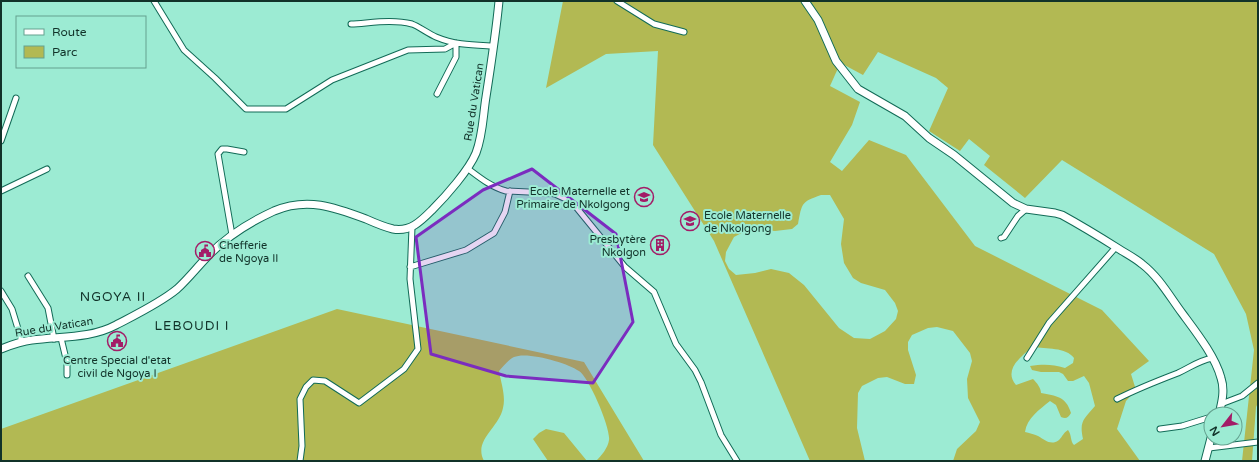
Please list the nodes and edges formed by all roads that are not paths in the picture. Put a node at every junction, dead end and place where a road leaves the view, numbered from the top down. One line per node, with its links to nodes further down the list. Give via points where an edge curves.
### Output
1 (154, 1): 7 (street, via 184,50 246,109 286,109 332,80 408,50 445,49)
2 (500, 1): 8 (street, Rue du Vatican)
3 (617, 1): 6 (street, via 654,24)
4 (805, 1): 17 (street, via 818,20 836,60 858,89 905,116 1012,203)
5 (351, 24): 7 (street, via 397,22 414,25)
6 (684, 32)
7 (456, 43): 8 (street); 9 (street, via 456,57)
8 (493, 46): 13 (street, Rue du Vatican, via 478,146)
9 (437, 94)
10 (16, 98): 11 (street)
11 (1, 141)
12 (244, 152): 19 (street, via 222,149 218,154)
13 (467, 168): 16 (street, via 494,187); 18 (street, Rue du Vatican, via 440,202)
14 (47, 169): 15 (street)
15 (1, 191)
16 (510, 191): 22 (street, via 505,212 494,232 466,250); 39 (street, via 555,194 571,203 625,267 654,292 676,344 696,370 721,435)
17 (1026, 209): 20 (street); 21 (street, via 1062,215)
18 (412, 227): 19 (street, Rue du Vatican, via 387,227 338,208 315,204 276,210); 22 (street)
19 (232, 235): 25 (street, Rue du Vatican, via 208,255 176,290 155,303 108,329)
20 (1001, 238)
21 (1116, 247): 28 (street, via 1050,323); 29 (street, via 1142,264 1157,279)
22 (410, 267): 38 (street, via 418,349 404,369 359,403 325,381 313,380 300,399)
23 (28, 276): 25 (street, via 48,308)
24 (1, 291): 26 (street, via 12,309)
25 (57, 338): 26 (street, Rue du Vatican); 30 (street, via 67,363)
26 (22, 342): 27 (street, Rue du Vatican)
27 (1, 349)
28 (1027, 358)
29 (1212, 358): 32 (street, via 1200,361); 33 (street, via 1223,385)
30 (67, 374)
31 (1258, 383): 33 (street, via 1242,396)
32 (1117, 399)
33 (1221, 404)
34 (1203, 419): 35 (street)
35 (1160, 429)
36 (1258, 442): 37 (street)
37 (1209, 448): 40 (street)
38 (300, 461)
39 (737, 461)
40 (1205, 461)

